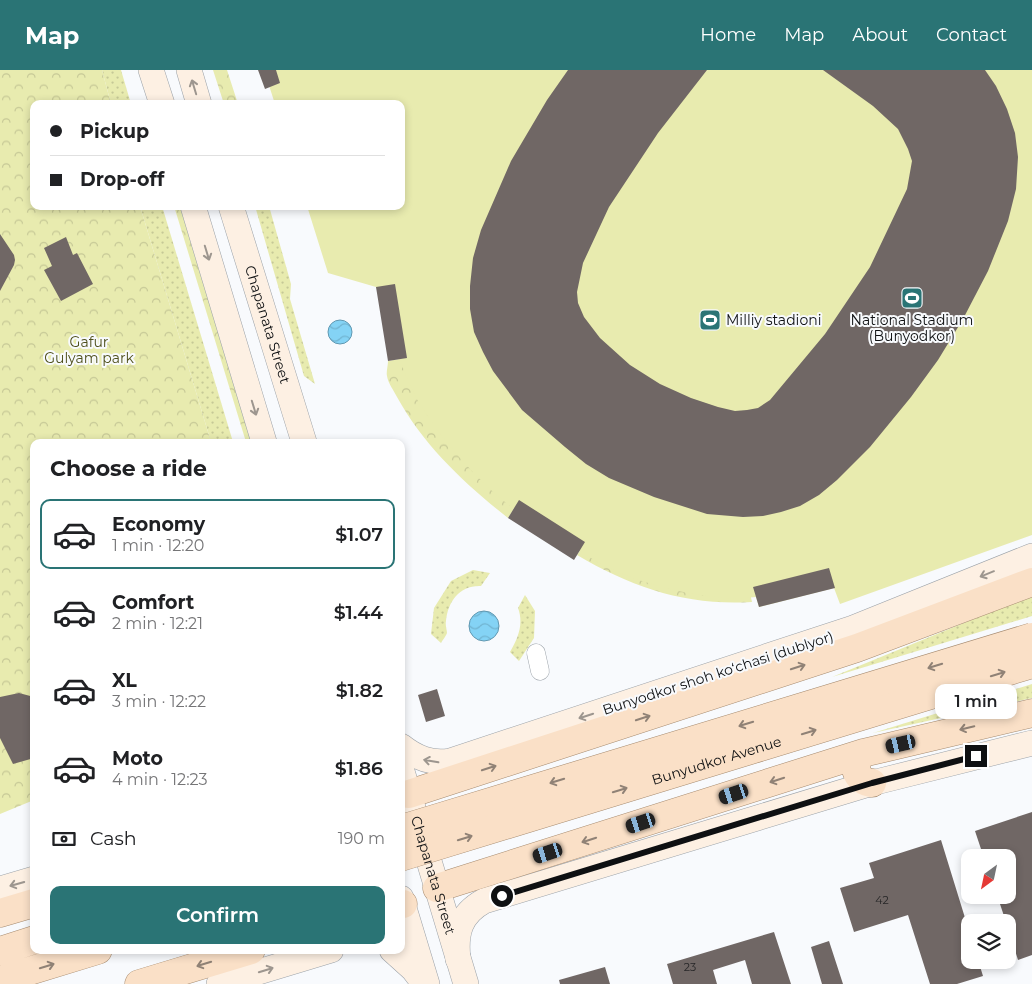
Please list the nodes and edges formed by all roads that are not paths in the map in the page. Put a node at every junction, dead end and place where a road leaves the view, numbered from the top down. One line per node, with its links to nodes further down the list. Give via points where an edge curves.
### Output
1 (151, 70): 3 (street)
2 (189, 70): 4 (street, one-way to 2)
3 (161, 100)
4 (198, 100)
5 (194, 210): 7 (street, one-way to 7)
6 (232, 210): 8 (street, Chapanata Street)
7 (263, 439)
8 (303, 439)
9 (1032, 556): 17 (street, Bunyodkor shoh koʻchasi (dublyor), one-way to 17, via 853,628 450,761 426,761)
10 (1032, 582): 21 (main road, one-way to 10, via 857,648)
11 (1032, 637): 22 (main road, Bunyudkor Avenue, one-way to 22, bridge)
12 (536, 653): 14 (street)
13 (1032, 664): 23 (main road, Bunyudkor Avenue, one-way to 13, bridge)
14 (540, 671)
15 (1032, 713): 18 (main road, one-way to 18)
16 (1032, 742): 20 (street)
17 (405, 749)
18 (863, 753): 20 (main road, via 857,761 857,772 863,780); 25 (main road, one-way to 25)
19 (405, 781): 21 (street, Chapanata Street)
20 (872, 783): 36 (street, via 484,901 473,907 462,922 457,941)
21 (409, 794): 25 (street, Chapanata Street)
22 (405, 827)
23 (405, 856)
24 (30, 880): 26 (street, one-way to 26)
25 (437, 888): 36 (street, Chapanata Street)
26 (0, 889)
27 (30, 904): 28 (main road)
28 (0, 912)
29 (405, 912): 40 (street)
30 (30, 941): 31 (main road)
31 (0, 950)
32 (85, 954): 37 (main road, one-way to 32)
33 (238, 954): 38 (main road, one-way to 38)
34 (318, 954): 39 (street, one-way to 34)
35 (397, 954): 40 (street)
36 (458, 959): 41 (street, Chapanata Street)
37 (0, 980)
38 (139, 984)
39 (219, 984)
40 (426, 984)
41 (466, 984)

